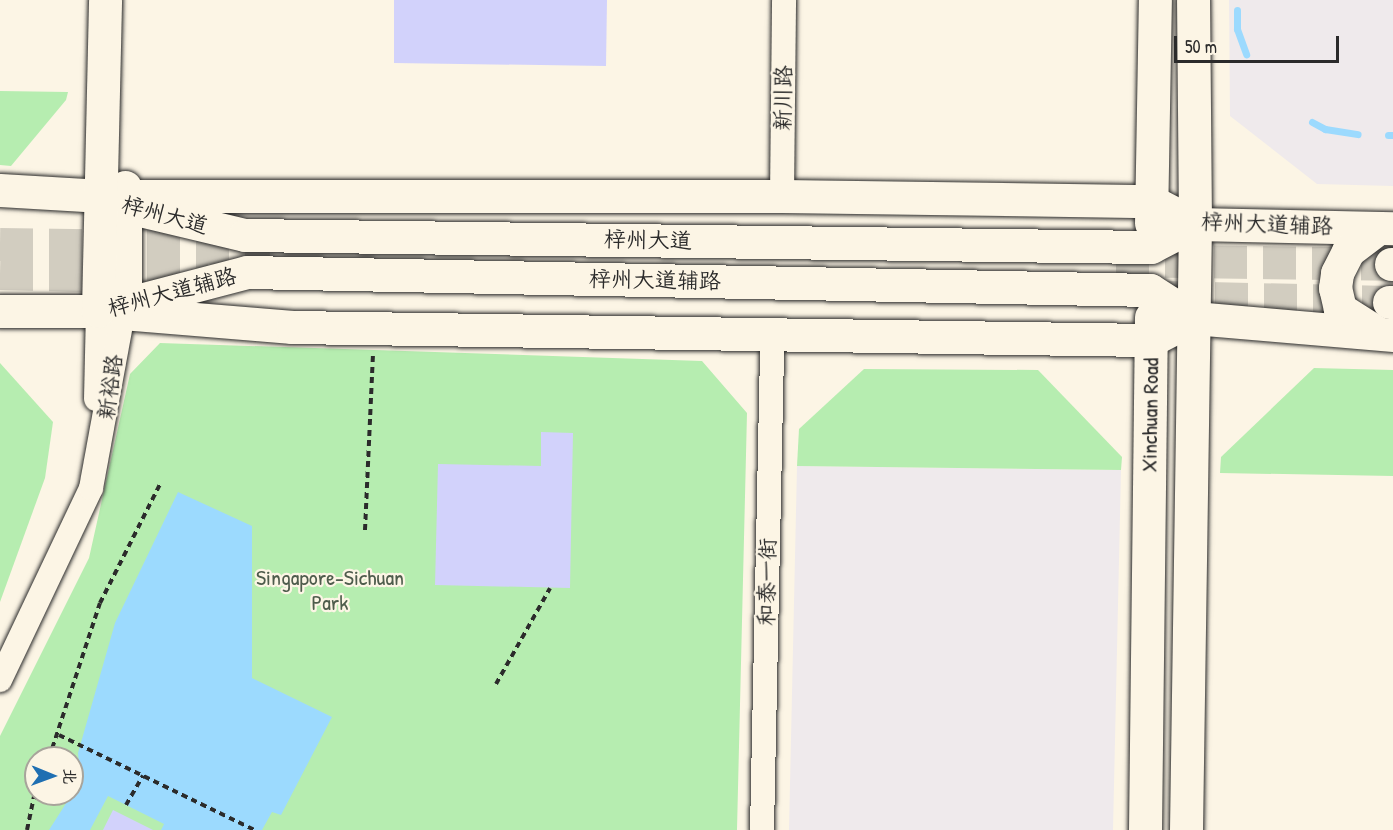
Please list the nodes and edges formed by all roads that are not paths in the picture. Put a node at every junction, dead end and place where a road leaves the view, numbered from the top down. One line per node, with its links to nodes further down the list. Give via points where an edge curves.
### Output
1 (105, 0): 8 (street, 新裕路)
2 (125, 0): 8 (street, 新裕路)
3 (784, 0): 7 (street, 新川路)
4 (1155, 0): 9 (street, Xinchuan Road)
5 (1193, 0): 10 (street, Xinchuan Road)
6 (0, 190): 8 (street)
7 (782, 196): 8 (street, 梓州大道辅路); 9 (street, 梓州大道辅路)
8 (118, 199): 12 (street, 梓州大道, via 245,235); 14 (street, 新裕路)
9 (1151, 201): 10 (street, 梓州大道辅路); 12 (street, Xinchuan Road)
10 (1195, 224): 11 (street, 梓州大道辅路); 12 (street, 梓州大道); 16 (street, Xinchuan Road)
11 (1386, 228): 18 (street, via 1348,251 1336,273 1335,288 1340,309)
12 (1151, 247): 13 (street, Xinchuan Road)
13 (1150, 290): 14 (street, 梓州大道辅路, via 247,272); 16 (street); 19 (street, Xinchuan Road)
14 (115, 309): 15 (street); 17 (street, 梓州大道辅路, via 292,327); 20 (street, 新裕路, via 87,458 46,564); 21 (street, 新裕路, via 104,435 91,488)
15 (0, 311)
16 (1194, 318): 18 (street); 19 (street, 梓州大道辅路); 24 (street, Xinchuan Road)
17 (772, 334): 19 (street, 梓州大道辅路); 22 (street, 和泰一街)
18 (1387, 335)
19 (1151, 339): 23 (street, Xinchuan Road)
20 (0, 657)
21 (0, 680)
22 (762, 830)
23 (1144, 830)
24 (1186, 830)

